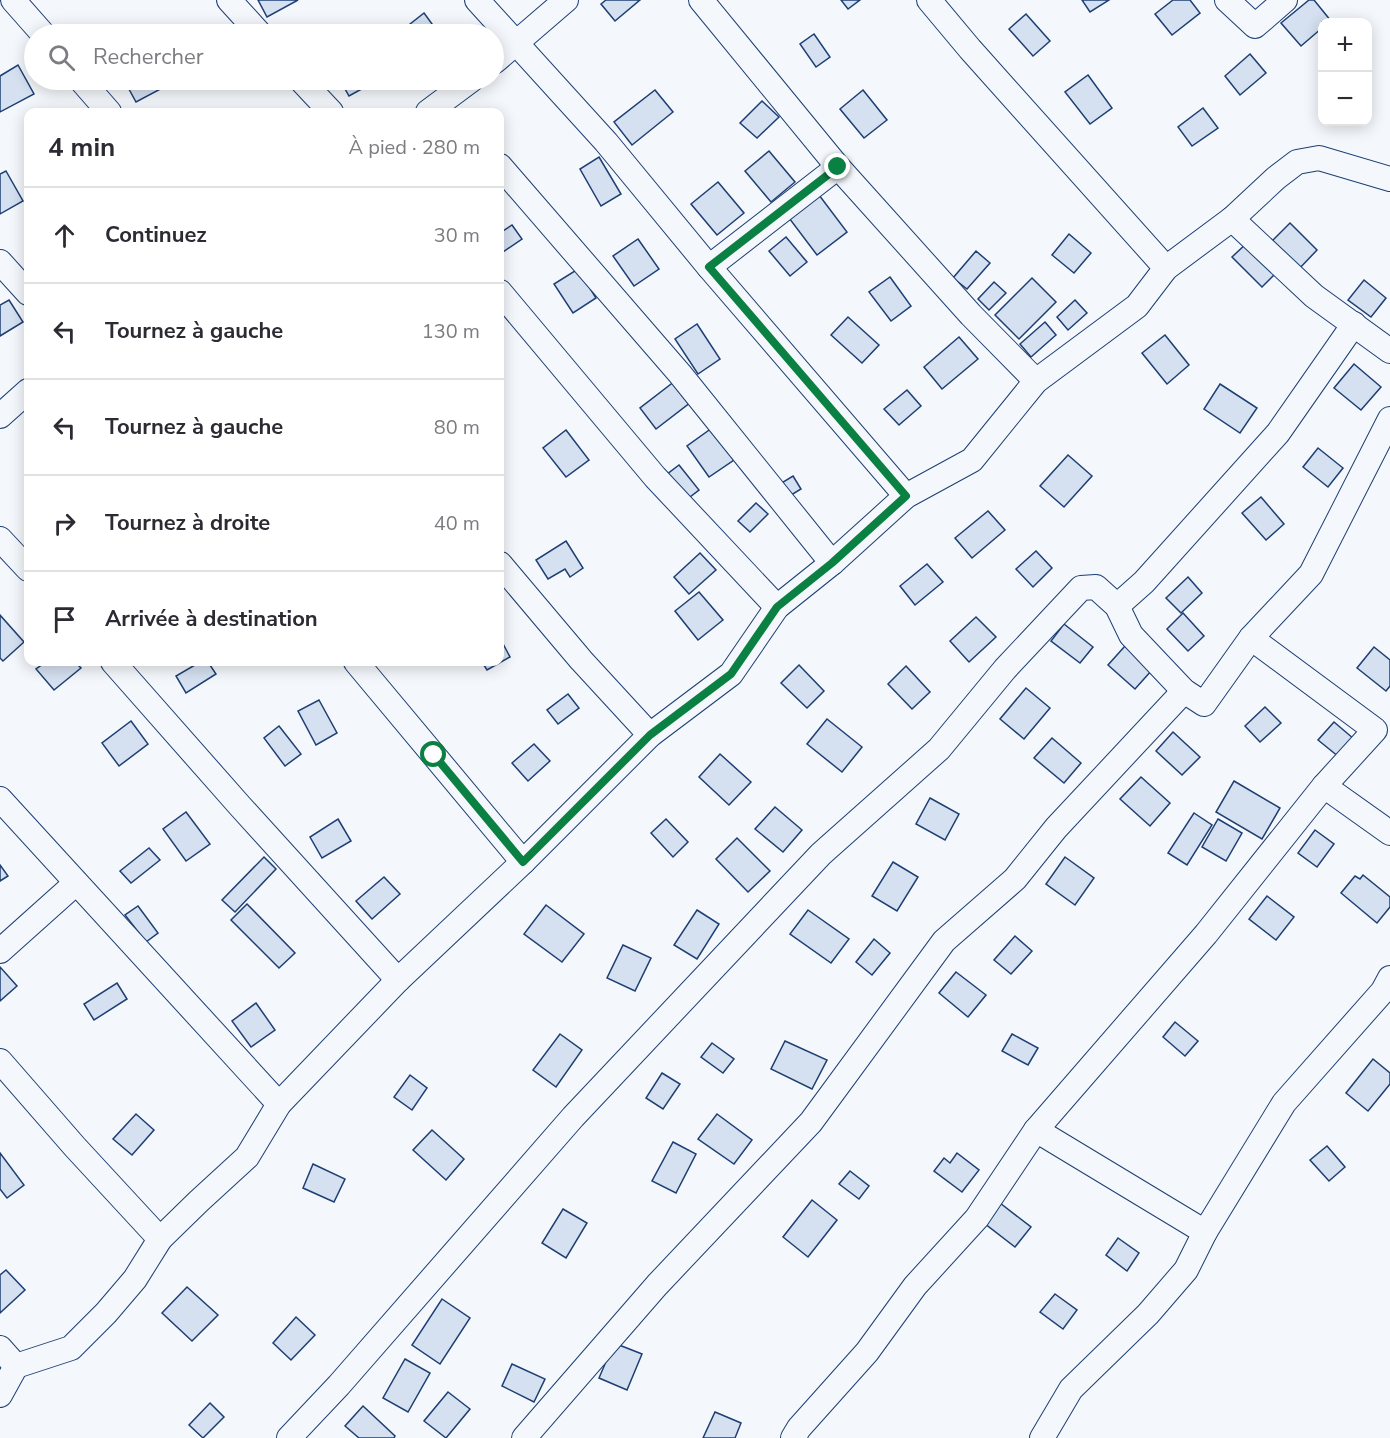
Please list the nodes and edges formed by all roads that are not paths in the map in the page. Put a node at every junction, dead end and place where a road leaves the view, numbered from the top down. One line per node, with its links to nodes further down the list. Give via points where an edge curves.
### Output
1 (13, 0): 9 (street)
2 (229, 0): 10 (street)
3 (477, 0): 11 (street)
4 (566, 0): 13 (street)
5 (701, 0): 21 (street)
6 (929, 0): 27 (street)
7 (1227, 0): 8 (street, via 1255,26)
8 (1285, 0)
9 (34, 24)
10 (251, 24)
11 (498, 24)
12 (504, 30): 13 (street)
13 (516, 44): 14 (street); 26 (street, via 606,142)
14 (504, 54)
15 (90, 90): 18 (street)
16 (310, 90): 19 (street)
17 (461, 90): 20 (street)
18 (106, 108)
19 (327, 108)
20 (443, 108)
21 (838, 167): 26 (street); 32 (street)
22 (504, 171): 38 (street, via 680,374)
23 (1390, 179): 24 (street, via 1319,158 1297,162)
24 (1232, 219): 27 (street); 30 (street, via 1314,296)
25 (0, 262): 28 (street)
26 (709, 267): 36 (street)
27 (1166, 268): 32 (street, via 1137,306)
28 (24, 289)
29 (504, 297): 42 (street, via 655,477)
30 (1354, 324): 31 (street); 41 (street, via 1278,434 1144,582)
31 (1390, 351)
32 (1036, 381): 36 (street, via 972,460)
33 (24, 395): 34 (street)
34 (0, 416)
35 (1390, 419): 43 (street, via 1311,574)
36 (906, 496): 38 (street)
37 (0, 539): 39 (street)
38 (832, 563): 42 (street)
39 (24, 564)
40 (504, 569): 47 (street)
41 (1117, 606): 46 (street, via 1131,635); 63 (street, via 1096,587 1081,588 1005,669 939,749 821,854 573,1117)
42 (777, 607): 47 (street, via 731,674)
43 (1251, 638): 46 (street, via 1204,704); 48 (street, via 1375,730)
44 (117, 666): 55 (street)
45 (359, 666): 51 (street)
46 (1184, 691): 64 (street, via 1056,828 1015,879 944,941 811,1122 657,1285)
47 (650, 735): 51 (street)
48 (1324, 786): 50 (street); 58 (street, via 1206,934)
49 (0, 799): 52 (street)
50 (1390, 833)
51 (523, 862): 55 (street)
52 (76, 883): 53 (street); 57 (street)
53 (0, 951)
54 (1390, 978): 59 (street, via 1284,1103)
55 (398, 980): 57 (street)
56 (0, 1061): 60 (street)
57 (279, 1104): 60 (street, via 247,1157)
58 (1036, 1131): 59 (street); 65 (street, via 977,1218 915,1286 867,1352)
59 (1205, 1232): 66 (street, via 1186,1270 1148,1314 1071,1389)
60 (160, 1239): 61 (street, via 135,1279 71,1348)
61 (8, 1357): 62 (street)
62 (0, 1395)
63 (289, 1438)
64 (524, 1438)
65 (793, 1438)
66 (1042, 1438)

